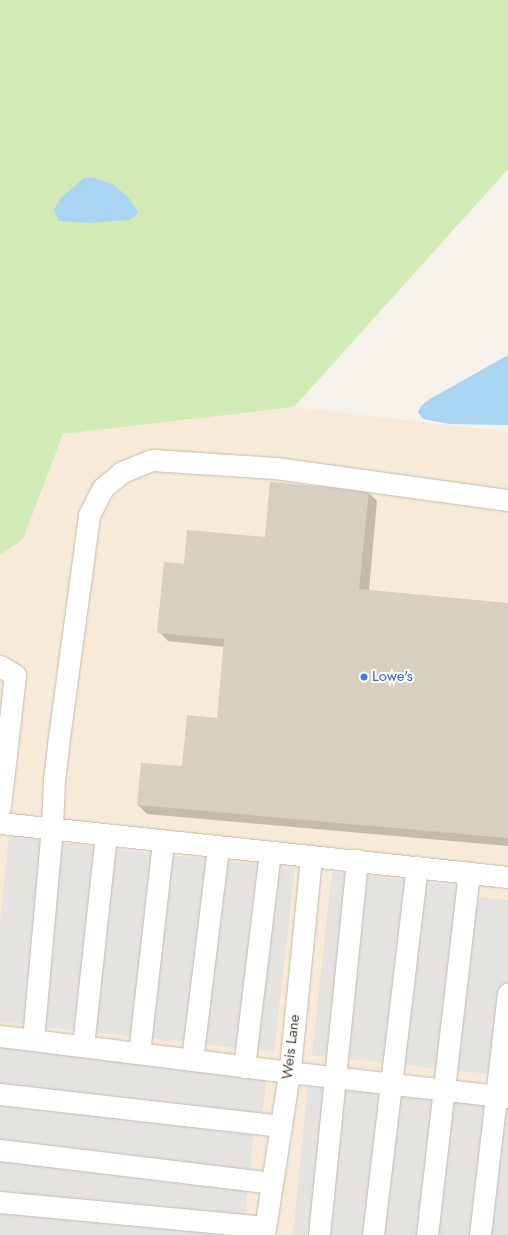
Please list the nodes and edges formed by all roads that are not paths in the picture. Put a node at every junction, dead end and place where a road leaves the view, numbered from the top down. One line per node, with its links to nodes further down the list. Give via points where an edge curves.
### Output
1 (508, 500): 5 (street, via 276,468 152,460 122,472 103,488 88,515 54,780)
2 (7, 671): 3 (street)
3 (0, 807)
4 (0, 823): 5 (street)
5 (52, 829): 6 (street); 17 (street)
6 (106, 835): 7 (street); 18 (street)
7 (162, 841): 8 (street); 19 (street)
8 (218, 847): 9 (street); 20 (street)
9 (270, 853): 10 (street); 21 (street)
10 (311, 857): 11 (street); 22 (street, Weis Lane)
11 (357, 860): 12 (street); 23 (street)
12 (417, 867): 13 (street); 24 (street)
13 (469, 872): 14 (street); 25 (street)
14 (508, 877)
15 (508, 994): 27 (street)
16 (0, 1036): 17 (street)
17 (33, 1040): 18 (street)
18 (83, 1046): 19 (street)
19 (139, 1053): 20 (street)
20 (192, 1060): 21 (street)
21 (244, 1067): 22 (street)
22 (289, 1072): 23 (street); 28 (street, Weis Lane)
23 (334, 1077): 24 (street); 33 (street)
24 (391, 1084): 25 (street); 34 (street)
25 (444, 1090): 27 (street); 35 (street)
26 (0, 1094): 28 (street)
27 (502, 1097): 36 (street)
28 (281, 1126): 30 (street, Weis Lane)
29 (0, 1150): 30 (street)
30 (272, 1183): 32 (street, Weis Lane)
31 (0, 1202): 32 (street)
32 (264, 1231)
33 (319, 1235)
34 (373, 1235)
35 (427, 1235)
36 (480, 1235)

